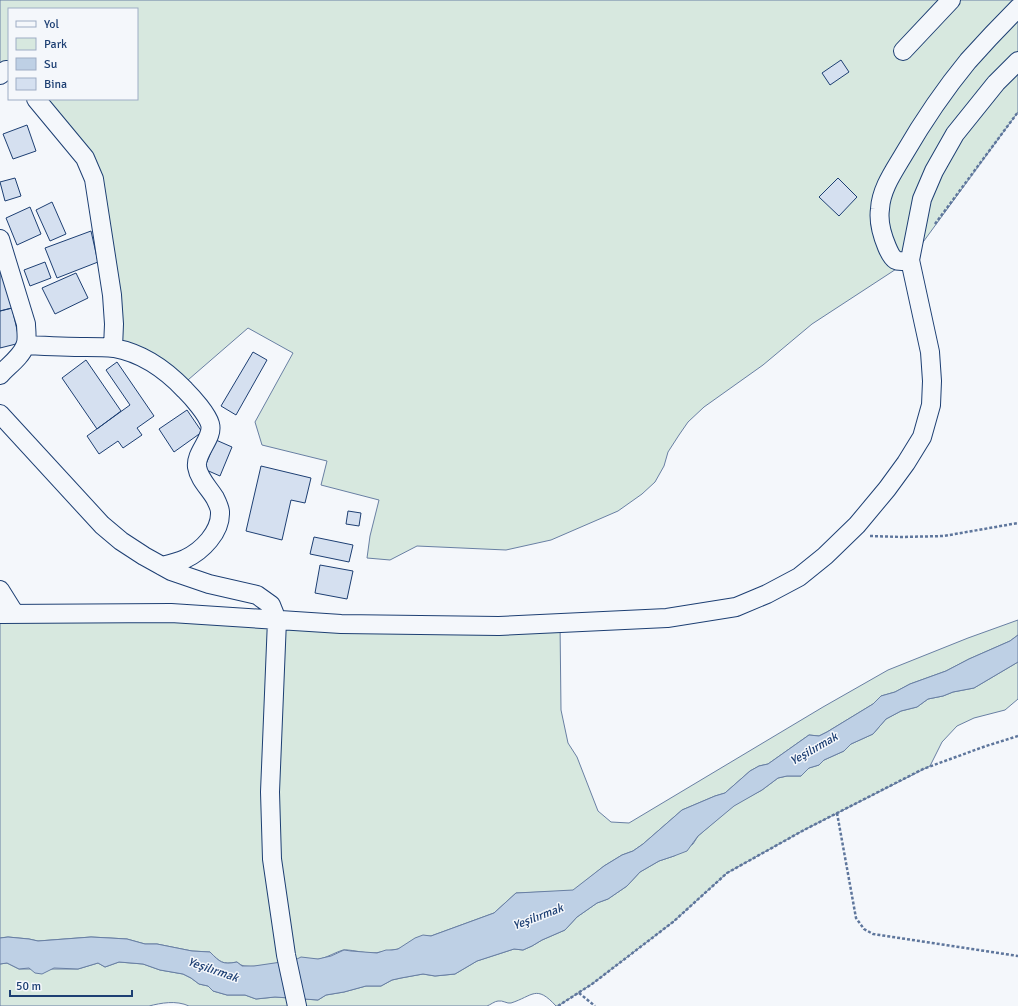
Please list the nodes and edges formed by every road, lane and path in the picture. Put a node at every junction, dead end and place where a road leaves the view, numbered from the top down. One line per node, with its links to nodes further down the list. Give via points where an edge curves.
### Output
1 (951, 0): 3 (street)
2 (1018, 8): 9 (street, via 950,85 910,143 884,191 880,222 885,241 895,260)
3 (903, 51)
4 (1018, 61): 9 (street, via 996,83 956,134 934,171 922,199)
5 (37, 100): 11 (street, via 85,158 94,179 112,295)
6 (1018, 112): 7 (path)
7 (931, 229)
8 (0, 239): 10 (street, via 26,324)
9 (910, 260): 15 (street, via 930,352 931,406 922,437 906,463)
10 (26, 345): 11 (street); 12 (street)
11 (113, 348): 16 (street, via 145,358 160,368 194,399 210,424 210,434 198,456 197,466 201,479 215,499 220,512 218,524 201,549 186,559)
12 (0, 375)
13 (0, 414): 16 (street, via 102,525 120,541)
14 (1018, 523): 15 (path, via 944,536 877,537)
15 (849, 532): 19 (street, via 799,577 767,594 736,606 667,618 498,626 341,624)
16 (162, 566): 19 (street, via 209,584 257,595 271,605)
17 (0, 590): 18 (street)
18 (8, 614): 19 (street, via 171,613)
19 (277, 620): 24 (street, via 270,792 272,859 286,955)
20 (1018, 736): 21 (path, via 923,769)
21 (837, 813): 22 (path, via 856,918 864,929 873,934); 23 (path, via 727,873 672,922)
22 (1018, 956)
23 (579, 993): 25 (path); 26 (path)
24 (297, 1006)
25 (558, 1006)
26 (595, 1006)

